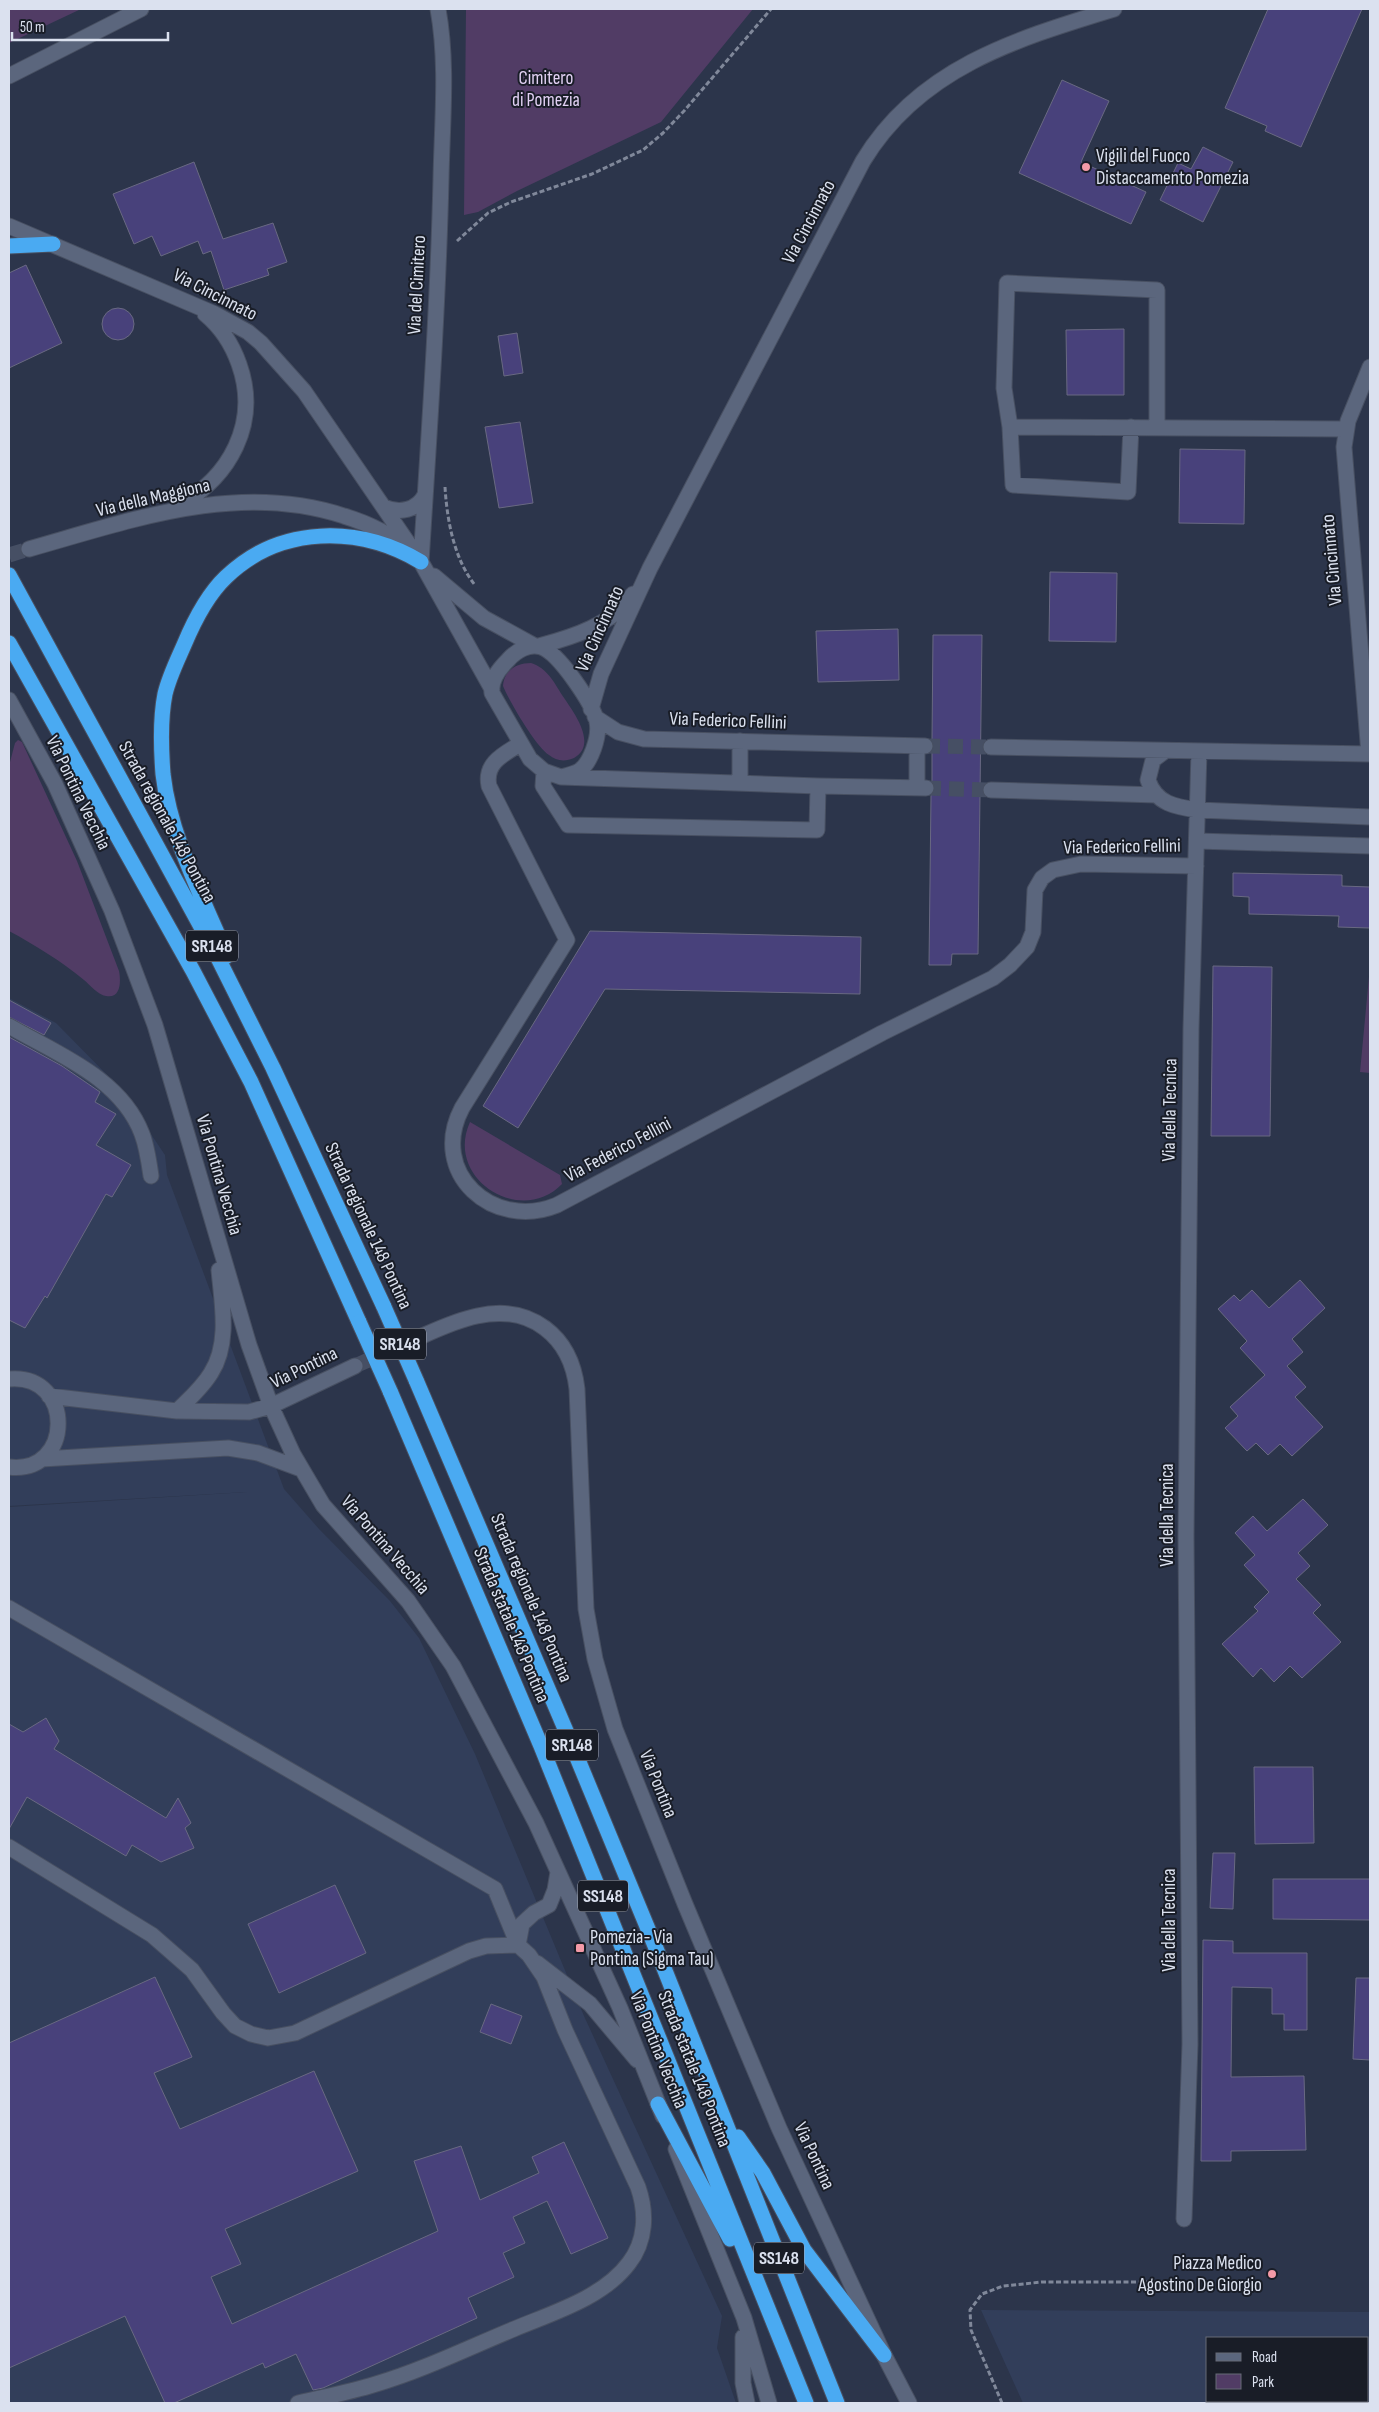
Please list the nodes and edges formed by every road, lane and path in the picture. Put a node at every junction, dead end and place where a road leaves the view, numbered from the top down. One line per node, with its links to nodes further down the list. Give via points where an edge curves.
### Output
1 (141, 9): 5 (street)
2 (438, 9): 9 (street, Via del Cimitero, via 443,88)
3 (771, 9): 9 (path, via 684,111 643,150 592,174 488,213 460,237)
4 (1114, 9): 22 (street, Via Cincinnato, via 1037,32 986,53 927,89 883,131 863,161)
5 (9, 76)
6 (9, 226): 7 (street, Via Cincinnato)
7 (53, 244): 8 (highway); 10 (street, Via Cincinnato)
8 (9, 246)
9 (439, 266): 17 (street, Via del Cimitero)
10 (183, 299): 18 (street, Via Cincinnato, via 248,332 276,358 304,391); 19 (street, via 217,325 232,347 242,374 246,410 235,452 219,475 198,493)
11 (1370, 366): 15 (street, Via Cincinnato)
12 (1010, 427): 13 (street); 13 (street, via 1013,485 1128,492); 14 (street, via 1004,388 1007,283 1157,290)
13 (1131, 427): 14 (street)
14 (1157, 427): 15 (street)
15 (1346, 430): 35 (street, Via Cincinnato, via 1346,487)
16 (445, 484): 24 (path, via 458,553)
17 (425, 494): 18 (street, via 420,503 409,509); 21 (street, Via del Cimitero)
18 (384, 507): 21 (street, Via Cincinnato)
19 (168, 511): 20 (street, Via della Maggiona); 21 (street, Via della Maggiona, via 238,501 310,506 375,528 396,540)
20 (29, 549)
21 (422, 562): 26 (street, Via Cincinnato, via 484,618); 27 (street, Via Cincinnato); 48 (highway, via 387,545 331,535 299,538 266,550 236,568 211,596 188,635 167,686 163,759 171,813)
22 (650, 568): 26 (street, Via Cincinnato, via 624,606 610,617 578,634); 29 (street, Via Cincinnato, via 601,674)
23 (9, 575): 48 (highway, Strada regionale 148 Pontina / SR148, via 198,920)
24 (480, 592)
25 (9, 643): 54 (highway, SR148, bridge, via 252,1082)
26 (537, 646): 27 (street, via 521,649 509,658 497,673); 29 (street, via 559,660)
27 (492, 689): 31 (street)
28 (9, 700): 50 (street, Via Pontina Vecchia, via 55,784 115,920 166,1056 180,1116)
29 (593, 713): 30 (street, Via Federico Fellini, via 618,732 636,738); 37 (street, via 598,731 588,761 578,771)
30 (740, 741): 38 (street); 39 (street, Via Federico Fellini, via 921,746 921,788)
31 (520, 744): 36 (street, via 530,759); 46 (street, Via Federico Fellini, via 493,762 489,786 567,940 462,1108 453,1138 458,1166 469,1188 488,1203 513,1211 536,1211 557,1205 993,978 1010,966 1027,947 1032,932 1036,890 1042,878 1053,870 1081,864)
32 (991, 747): 33 (street)
33 (1165, 751): 34 (street); 41 (street, via 1155,757 1148,772 1150,785)
34 (1199, 751): 35 (street); 42 (street, Via della Tecnica)
35 (1369, 754)
36 (544, 770): 37 (street); 39 (street, via 543,786 568,825 817,830)
37 (561, 776): 38 (street)
38 (740, 782): 39 (street)
39 (818, 786)
40 (990, 790): 41 (street, Via Federico Fellini)
41 (1157, 795): 42 (street, Via Federico Fellini, via 1171,806)
42 (1198, 810): 43 (street, Via Federico Fellini); 44 (street, Via della Tecnica)
43 (1370, 817)
44 (1197, 841): 45 (street, Via Federico Fellini); 46 (street, Via della Tecnica)
45 (1370, 846)
46 (1196, 866): 69 (street, Via della Tecnica, via 1191,1029 1186,1527 1190,2044)
47 (9, 1026): 49 (street, via 88,1071 107,1086 138,1126)
48 (273, 1068): 68 (highway, Strada regionale 148 Pontina / SR148, bridge, via 416,1380 569,1738)
49 (151, 1176)
50 (217, 1239): 56 (street, Via Pontina Vecchia); 57 (street, via 223,1330 218,1357 205,1382)
51 (420, 1337): 73 (street, Via Pontina, via 477,1316 513,1314 543,1326 557,1338 567,1354 577,1389 586,1609 595,1659 613,1722 779,2128)
52 (355, 1366): 56 (street, Via Pontina)
53 (9, 1380): 55 (street, via 32,1383)
54 (390, 1391): 71 (highway, Strada statale 148 Pontina / SS148, via 541,1746)
55 (50, 1396): 57 (street, Via Pontina); 58 (street, via 56,1406 59,1429 50,1450)
56 (271, 1406): 57 (street, Via Pontina, via 236,1413); 60 (street, Via Pontina Vecchia)
57 (177, 1410)
58 (42, 1458): 59 (street, via 25,1467); 60 (street, via 228,1448 264,1454)
59 (9, 1468)
60 (301, 1470): 63 (street, Via Pontina Vecchia, via 335,1519 393,1582 439,1643 517,1785)
61 (9, 1608): 64 (street, via 495,1889)
62 (9, 1847): 64 (street, via 152,1935 192,1970 228,2020 244,2031 260,2036 278,2038 295,2034 477,1948)
63 (558, 1872): 64 (street, via 549,1905 522,1924); 66 (street, Via Pontina Vecchia)
64 (518, 1945): 65 (street)
65 (534, 1961): 66 (street, via 590,2004); 74 (street, via 638,2187 644,2220 635,2253 610,2282 558,2310 394,2378)
66 (645, 2071): 67 (street, Via Pontina Vecchia)
67 (658, 2104): 71 (highway); 72 (street, Via Pontina Vecchia)
68 (721, 2113): 73 (highway, via 763,2174 804,2250); 78 (highway, Strada statale 148 Pontina / SS148)
69 (1184, 2219)
70 (1184, 2282): 80 (path, via 1042,2282 1003,2286 982,2294 970,2310 971,2330)
71 (766, 2305): 77 (highway, Strada statale 148 Pontina / SS148)
72 (744, 2318): 75 (street, via 743,2383); 76 (street, Via Pontina Vecchia)
73 (884, 2355): 79 (street)
74 (298, 2403)
75 (747, 2403)
76 (769, 2403)
77 (806, 2403)
78 (837, 2403)
79 (909, 2403)
80 (1002, 2403)

